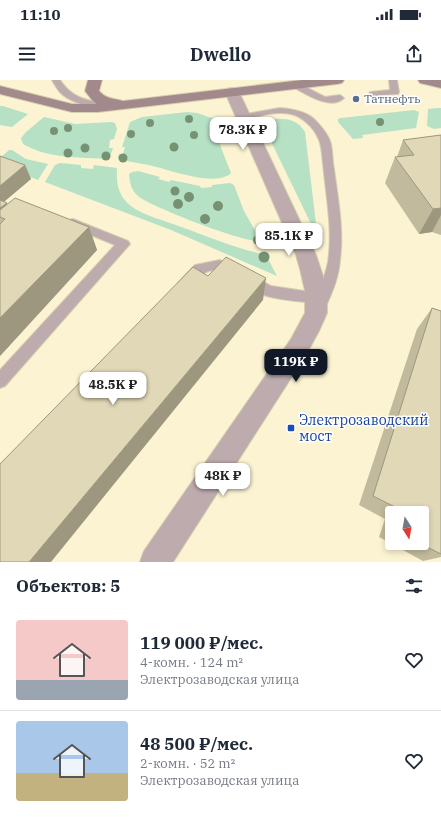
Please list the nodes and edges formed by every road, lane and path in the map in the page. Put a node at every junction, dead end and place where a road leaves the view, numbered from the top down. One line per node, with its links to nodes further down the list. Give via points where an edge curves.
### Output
1 (56, 80): 12 (lane, via 61,90 78,101 100,105)
2 (94, 80): 12 (main road, via 92,91 99,100 111,104)
3 (337, 80): 7 (main road)
4 (393, 80): 10 (lane, via 394,92)
5 (425, 80): 6 (main road)
6 (441, 84)
7 (296, 85): 9 (main road); 11 (lane, via 324,100)
8 (0, 90): 12 (main road, via 72,108)
9 (232, 92): 12 (main road); 13 (street)
10 (373, 94)
11 (340, 98)
12 (130, 104)
13 (243, 117): 16 (street, via 306,255 314,278); 16 (lane, via 273,110 293,111 312,122 325,142 335,234 334,261 326,290)
14 (62, 218): 17 (lane, via 124,244)
15 (178, 291): 16 (lane, via 200,268 220,265 269,291)
16 (316, 306): 18 (street, via 304,337)
17 (0, 381)
18 (155, 562)

